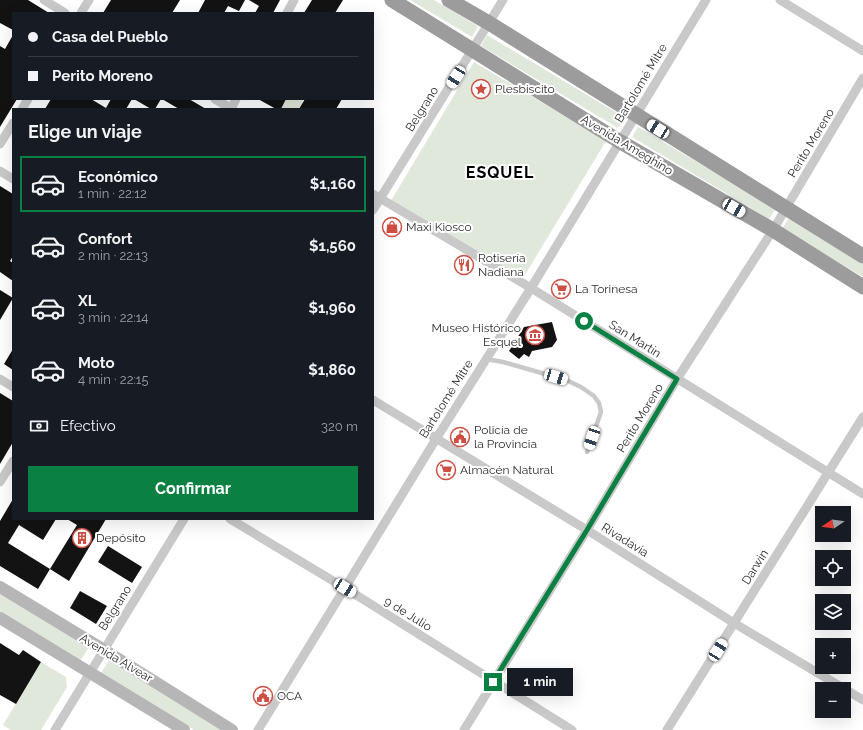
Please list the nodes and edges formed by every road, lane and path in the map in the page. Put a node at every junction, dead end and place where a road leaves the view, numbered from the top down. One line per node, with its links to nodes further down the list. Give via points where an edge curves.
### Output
1 (44, 0): 9 (street)
2 (89, 0): 10 (street)
3 (294, 0): 11 (street)
4 (392, 0): 13 (highway, Avenida Ameghino)
5 (449, 0): 12 (highway)
6 (503, 0): 12 (street, Belgrano)
7 (706, 0): 18 (street, Bartolomé Mitre)
8 (780, 0): 14 (street)
9 (63, 12)
10 (82, 12)
11 (288, 12)
12 (489, 23): 13 (street, Belgrano); 18 (highway)
13 (472, 50): 20 (highway, Avenida Ameghino); 24 (street, Belgrano)
14 (863, 51)
15 (863, 78): 26 (street, Perito Moreno)
16 (217, 100): 17 (street)
17 (229, 108)
18 (636, 114): 20 (street, Bartolomé Mitre); 26 (highway)
19 (12, 125): 21 (street)
20 (619, 141): 27 (highway, Avenida Ameghino); 30 (street, Bartolomé Mitre)
21 (0, 144)
22 (0, 171): 23 (street)
23 (12, 178)
24 (377, 196): 25 (street, Belgrano); 30 (street, San Martín)
25 (374, 206)
26 (786, 208): 27 (street, Perito Moreno); 28 (highway)
27 (773, 230): 29 (highway, Avenida Ameghino); 33 (street, Perito Moreno)
28 (863, 256)
29 (863, 287)
30 (531, 288): 31 (street, Bartolomé Mitre); 33 (street, San Martín)
31 (486, 359): 37 (street, Bartolomé Mitre); 38 (lane, via 566,380 594,396 601,412)
32 (0, 379): 34 (street)
33 (677, 379): 40 (street, San Martín); 45 (street, Perito Moreno)
34 (12, 386)
35 (374, 401): 37 (street, Rivadavia)
36 (863, 417): 40 (street, Darwin)
37 (436, 439): 45 (street, Rivadavia); 47 (street, Bartolomé Mitre)
38 (587, 452)
39 (12, 463): 41 (street)
40 (828, 473): 42 (street, San Martín); 49 (street, Darwin)
41 (0, 482)
42 (863, 494)
43 (183, 520): 50 (street, Belgrano)
44 (232, 520): 47 (street, 9 de Julio)
45 (587, 530): 49 (street, Rivadavia); 52 (street, Perito Moreno)
46 (0, 587): 50 (main road, Avenida Alvear)
47 (345, 588): 52 (street, 9 de Julio); 57 (street, Bartolomé Mitre)
48 (0, 618): 51 (main road)
49 (734, 623): 53 (street, Rivadavia); 60 (street, Darwin)
50 (104, 650): 51 (street, Belgrano); 56 (main road, Avenida Alvear)
51 (90, 673): 54 (street, Belgrano); 55 (main road)
52 (493, 682): 58 (street, Perito Moreno); 59 (street, 9 de Julio)
53 (863, 700)
54 (55, 730)
55 (184, 730)
56 (232, 730)
57 (258, 730)
58 (464, 730)
59 (572, 730)
60 (667, 730)

